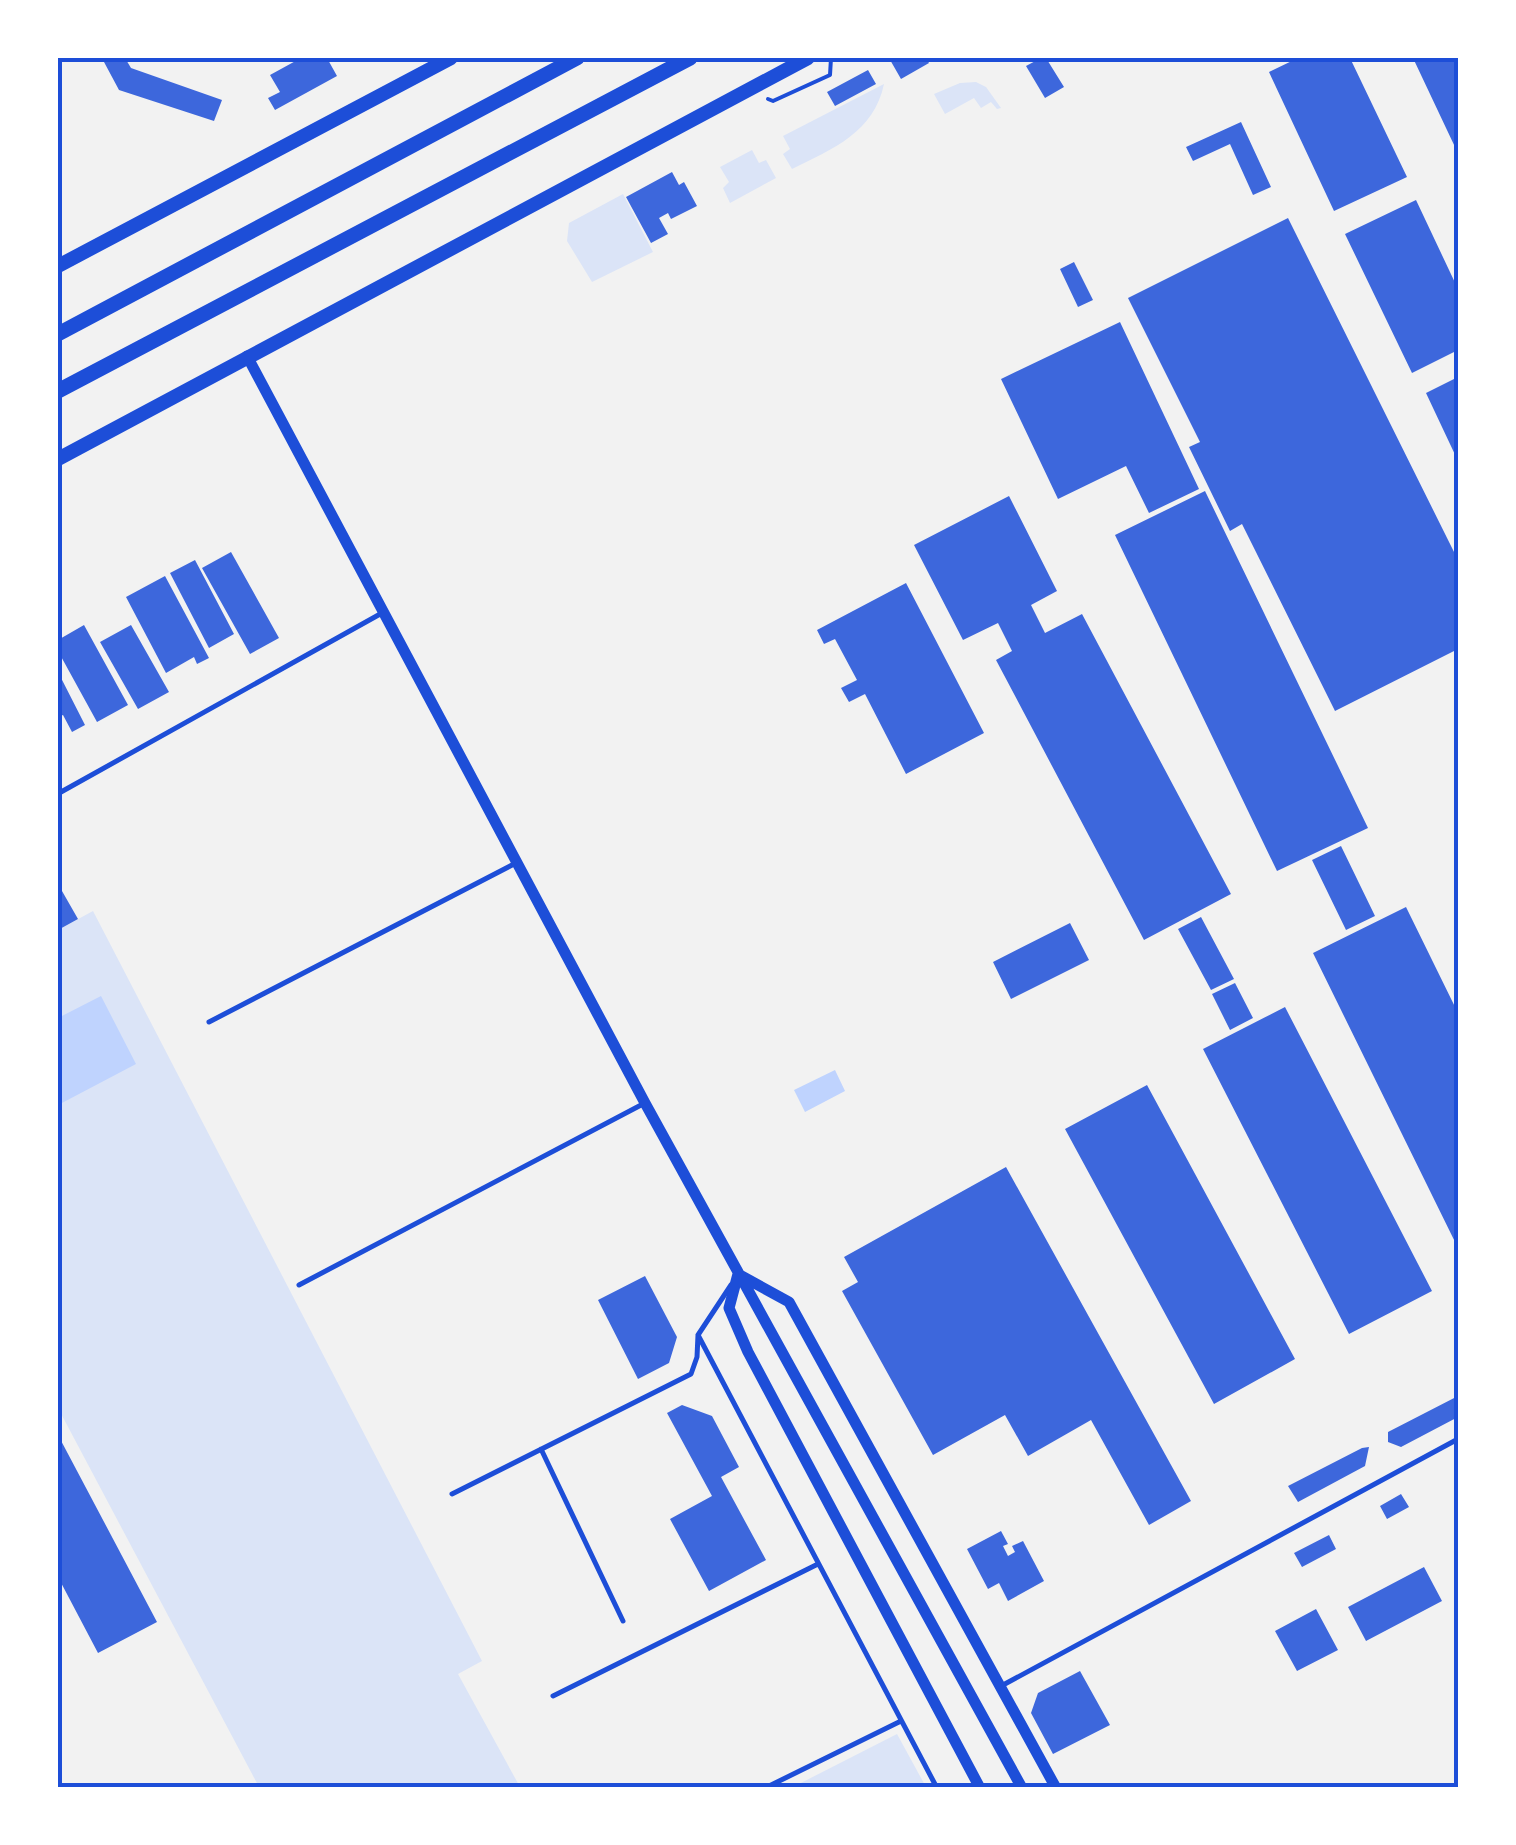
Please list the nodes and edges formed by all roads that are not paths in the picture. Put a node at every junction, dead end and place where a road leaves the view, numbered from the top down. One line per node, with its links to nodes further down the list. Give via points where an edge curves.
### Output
1 (451, 58): 5 (main road)
2 (577, 58): 6 (highway)
3 (690, 58): 8 (highway)
4 (808, 58): 7 (main road)
5 (58, 266)
6 (58, 334)
7 (247, 356): 9 (main road); 10 (street)
8 (58, 391)
9 (58, 459)
10 (382, 613): 11 (lane); 12 (street)
11 (60, 792)
12 (517, 862): 13 (lane); 14 (street)
13 (210, 1022)
14 (646, 1103): 15 (street); 16 (lane)
15 (738, 1274): 17 (lane); 23 (street, via 789,1302); 28 (street, via 729,1308 748,1352); 29 (street)
16 (299, 1286)
17 (698, 1335): 19 (lane, via 691,1374); 21 (lane)
18 (1458, 1440): 23 (lane)
19 (542, 1449): 20 (lane); 22 (lane)
20 (452, 1494)
21 (818, 1564): 24 (lane); 25 (lane)
22 (623, 1621)
23 (1003, 1686): 30 (street)
24 (553, 1696)
25 (902, 1721): 26 (lane); 27 (lane)
26 (766, 1788)
27 (937, 1788)
28 (980, 1788)
29 (1022, 1788)
30 (1056, 1788)

